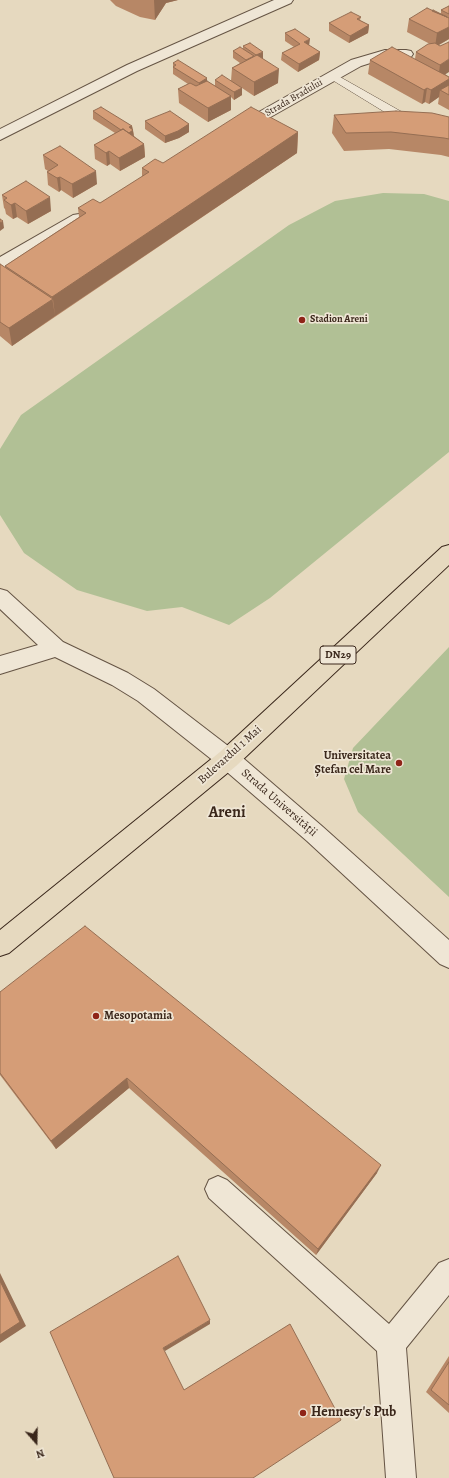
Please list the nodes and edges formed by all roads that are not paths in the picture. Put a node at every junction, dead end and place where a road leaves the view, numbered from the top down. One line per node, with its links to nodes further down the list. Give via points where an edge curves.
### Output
1 (286, 0): 6 (street, via 132,68)
2 (406, 54): 3 (street, Strada Bradului, via 385,54 367,58)
3 (333, 76): 4 (lane, via 405,119); 5 (street, Strada Bradului)
4 (449, 128)
5 (229, 134)
6 (0, 135)
7 (90, 213): 8 (street)
8 (0, 264)
9 (449, 553): 13 (main road, Bulevardul 1 Mai / DN29)
10 (0, 597): 11 (street, Strada Universității)
11 (56, 648): 12 (street); 13 (street, Strada Universității, via 120,679 146,695)
12 (0, 665)
13 (228, 759): 14 (main road, Bulevardul 1 Mai / DN29); 15 (street, Strada Universității)
14 (0, 945)
15 (449, 956)
16 (218, 1189): 18 (street)
17 (449, 1273): 18 (street)
18 (391, 1344): 19 (street)
19 (401, 1478)

